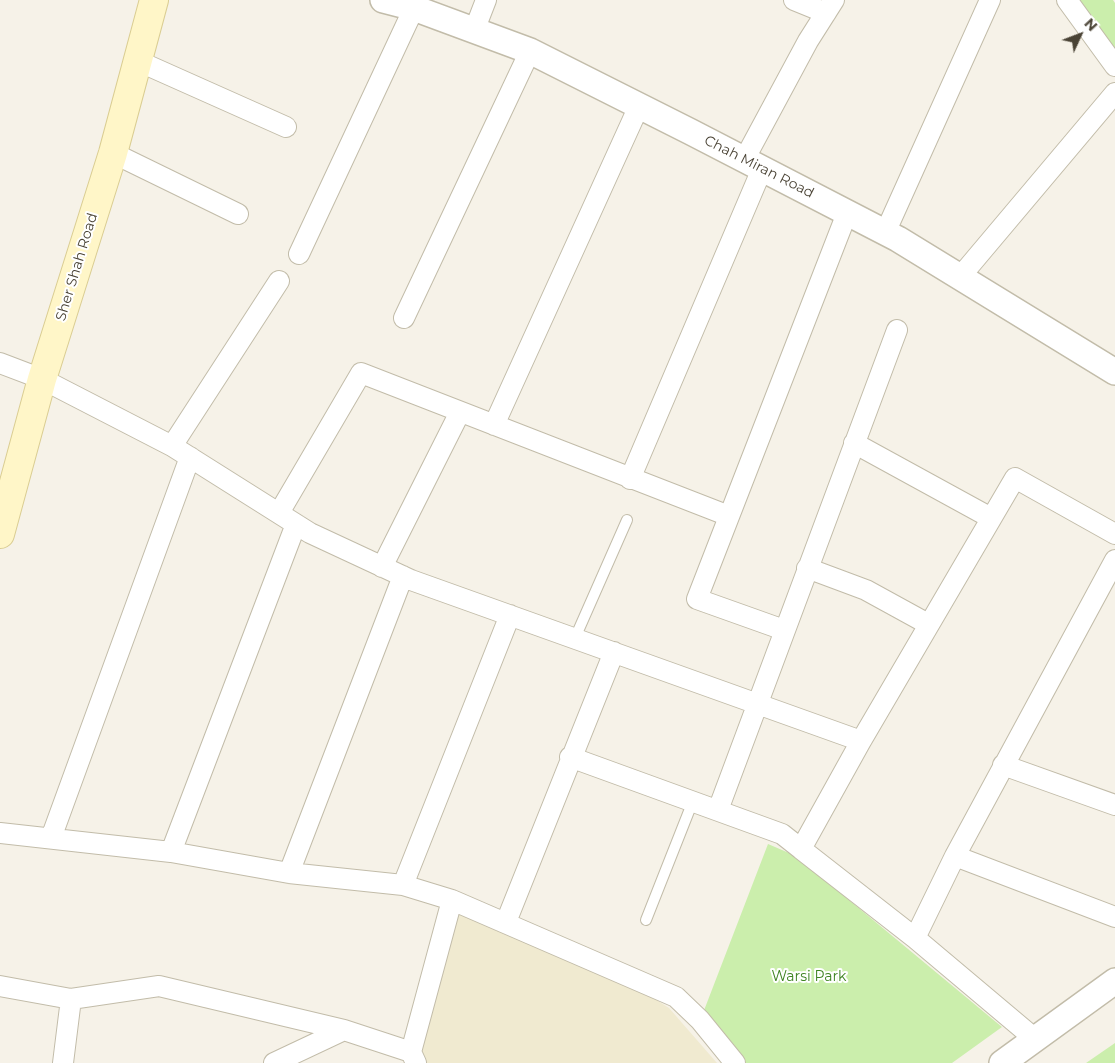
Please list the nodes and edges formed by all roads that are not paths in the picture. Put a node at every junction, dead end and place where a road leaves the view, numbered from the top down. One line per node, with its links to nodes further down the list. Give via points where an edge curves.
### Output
1 (154, 0): 11 (main road, Sher Shah Road)
2 (384, 0): 8 (street, Chah Miran Road)
3 (486, 0): 9 (street)
4 (794, 0): 7 (street)
5 (990, 0): 20 (street)
6 (1067, 0): 12 (street)
7 (830, 6): 17 (street, via 808,41)
8 (414, 8): 9 (street, Chah Miran Road); 21 (street)
9 (474, 31): 10 (street, Chah Miran Road)
10 (530, 51): 14 (street, Chah Miran Road); 24 (street)
11 (138, 61): 15 (street); 16 (main road, Sher Shah Road)
12 (1115, 66)
13 (1115, 93): 22 (street)
14 (639, 106): 17 (street, Chah Miran Road); 30 (street)
15 (286, 127)
16 (113, 153): 19 (street); 28 (main road, Sher Shah Road)
17 (753, 164): 18 (street, Chah Miran Road); 34 (street)
18 (847, 212): 20 (street, Chah Miran Road); 37 (street)
19 (238, 214)
20 (885, 233): 22 (street, Chah Miran Road)
21 (299, 254)
22 (960, 277): 27 (street, Chah Miran Road)
23 (280, 281): 32 (street)
24 (404, 318)
25 (896, 330): 31 (street)
26 (0, 363): 28 (street)
27 (1115, 372)
28 (42, 379): 32 (street); 35 (main road, Sher Shah Road)
29 (460, 412): 30 (street); 36 (street, via 361,373); 44 (street)
30 (494, 425): 34 (street)
31 (854, 443): 38 (street); 45 (street)
32 (172, 446): 33 (street)
33 (190, 457): 36 (street); 61 (street)
34 (630, 479): 37 (street)
35 (5, 495): 41 (main road, Sher Shah Road)
36 (279, 513): 40 (street)
37 (729, 516): 50 (street, via 697,599)
38 (991, 518): 42 (street, via 1014,478); 49 (street)
39 (627, 520): 51 (lane)
40 (296, 524): 44 (street); 63 (street)
41 (0, 534)
42 (1115, 534)
43 (1115, 560): 47 (street)
44 (382, 567): 46 (street)
45 (807, 568): 49 (street, via 866,590); 50 (street)
46 (403, 576): 48 (street); 65 (street)
47 (1110, 584): 56 (street)
48 (510, 615): 51 (street); 66 (street)
49 (928, 624): 54 (street)
50 (784, 630): 53 (street)
51 (575, 638): 52 (street)
52 (614, 652): 53 (street); 55 (street)
53 (756, 702): 54 (street); 59 (street)
54 (861, 741): 62 (street)
55 (570, 757): 57 (street); 70 (street)
56 (1003, 765): 58 (street); 64 (street)
57 (694, 801): 59 (street); 69 (lane)
58 (1115, 804)
59 (718, 810): 62 (street, via 782,834)
60 (0, 833): 61 (street)
61 (51, 838): 63 (street)
62 (801, 849): 71 (street)
63 (170, 852): 65 (street)
64 (955, 856): 68 (street); 71 (street)
65 (289, 873): 66 (street)
66 (403, 885): 67 (street)
67 (452, 900): 70 (street); 78 (street)
68 (1115, 917)
69 (646, 920)
70 (506, 922): 81 (street, via 676,997 700,1020)
71 (915, 938): 76 (street)
72 (1115, 981): 76 (street)
73 (0, 986): 74 (street)
74 (71, 999): 75 (street, via 159,986); 79 (street)
75 (344, 1030): 77 (street); 78 (street)
76 (1035, 1039): 82 (street)
77 (307, 1056): 80 (street)
78 (414, 1057)
79 (63, 1063)
80 (274, 1063)
81 (735, 1063)
82 (1002, 1063)

